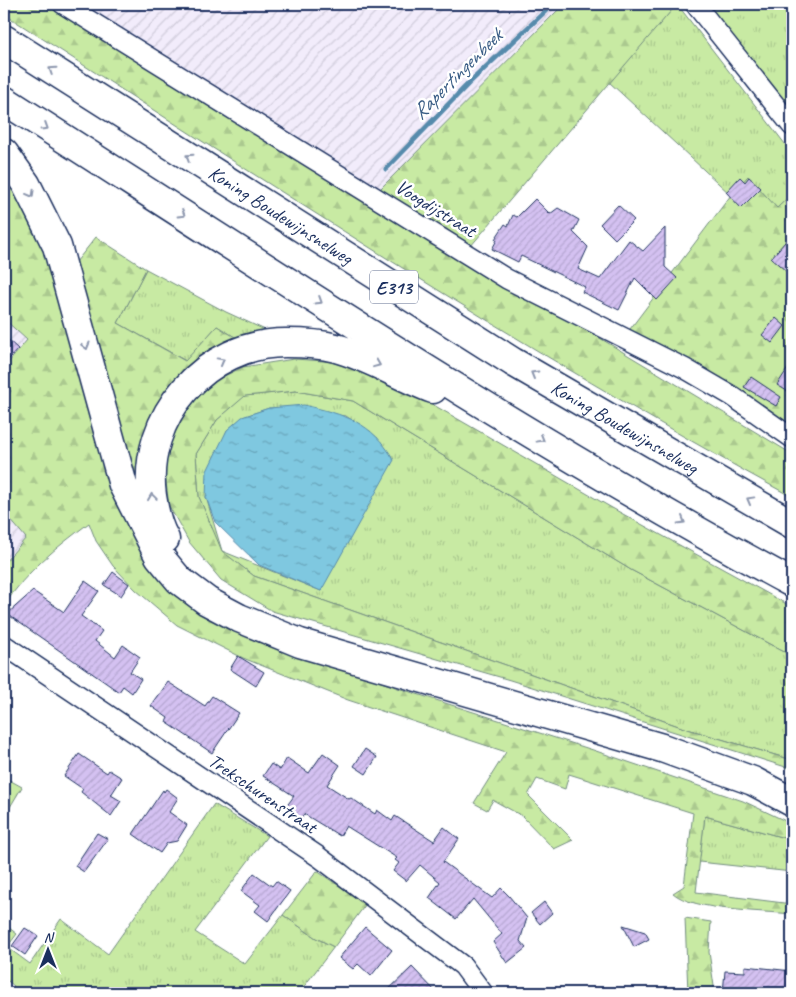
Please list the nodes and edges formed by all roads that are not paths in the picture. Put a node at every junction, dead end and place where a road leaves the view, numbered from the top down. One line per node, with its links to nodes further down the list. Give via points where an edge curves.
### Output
1 (63, 4): 8 (street, Voogdijstraat, via 507,279 692,372)
2 (695, 4): 5 (street)
3 (4, 39): 9 (highway, Koning Boudewijnsnelweg / E313, one-way to 3, via 513,362)
4 (4, 100): 7 (highway, E313, one-way to 7)
5 (792, 126)
6 (4, 153): 11 (highway, one-way to 11, via 26,184 57,246 123,485 145,530 159,556 180,580 207,601)
7 (499, 414): 10 (highway, E313, one-way to 10); 11 (highway, one-way to 7, via 202,586 174,554 163,536 150,484 152,450 166,416 184,389 208,368 256,346 285,343 335,347)
8 (792, 438)
9 (792, 524)
10 (792, 583)
11 (239, 618): 13 (highway, via 300,643 587,725)
12 (4, 645): 17 (street, Trekschurenstraat, via 318,857 463,966)
13 (754, 781): 14 (highway); 15 (highway); 16 (highway)
14 (792, 783)
15 (792, 802)
16 (792, 813)
17 (483, 993)

